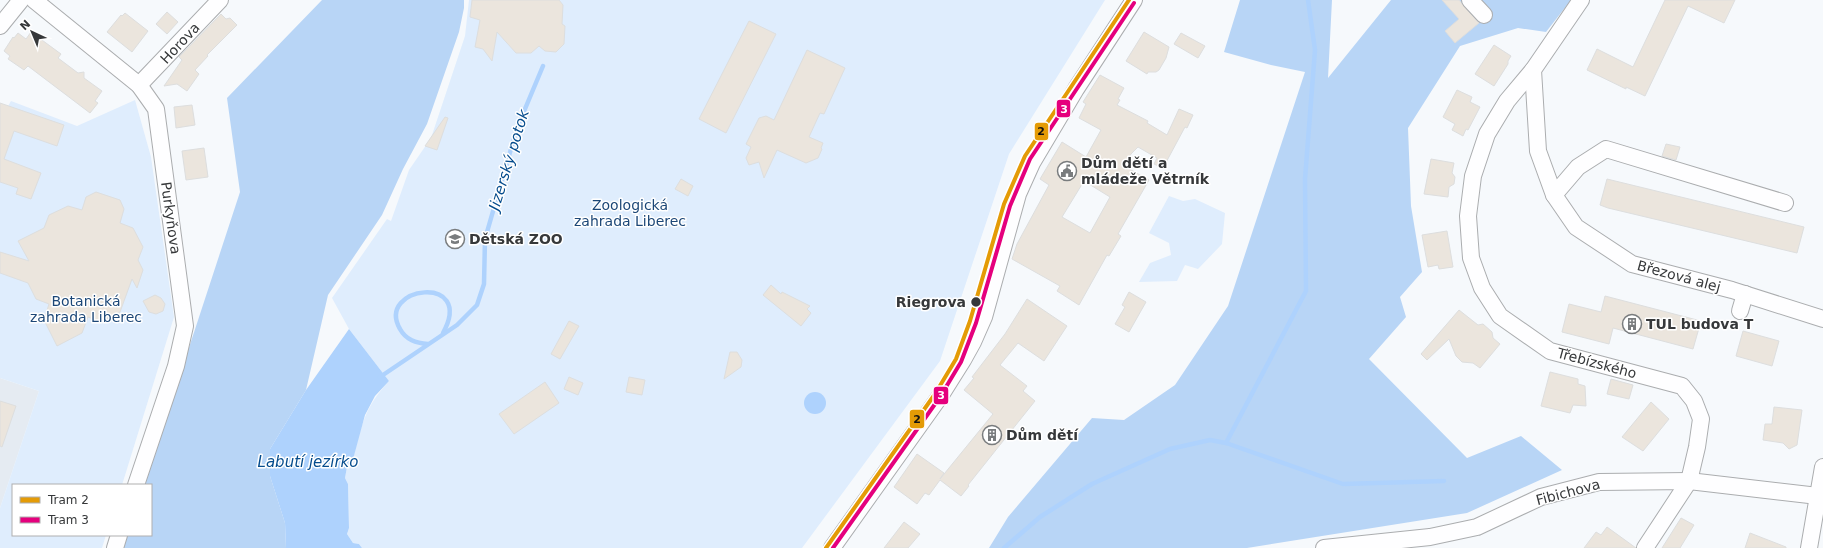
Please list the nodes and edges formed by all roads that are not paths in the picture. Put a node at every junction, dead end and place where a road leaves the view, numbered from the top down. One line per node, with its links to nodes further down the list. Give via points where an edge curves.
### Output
1 (21, 0): 8 (street)
2 (34, 0): 10 (street, Purkyňova)
3 (220, 0): 10 (street, Horova)
4 (1134, 0): 22 (street, via 1032,163 1018,194 984,317 973,342 941,395)
5 (1470, 0): 7 (street)
6 (1581, 0): 9 (street)
7 (1484, 15)
8 (0, 26)
9 (1533, 70): 11 (street, Březová alej, via 1538,151); 17 (street, Třebízského, via 1507,101 1488,134 1472,176 1468,216 1471,258 1482,288 1500,316 1550,351 1682,386 1690,395 1701,419)
10 (139, 85): 18 (street, Purkyňova, via 156,109 185,326 176,366)
11 (1554, 194): 12 (street, via 1578,167 1606,149); 13 (street, Březová alej, via 1576,227 1632,264)
12 (1785, 203)
13 (1745, 294): 14 (street); 15 (street, Březová alej)
14 (1740, 311)
15 (1823, 319)
16 (1823, 467): 19 (street)
17 (1689, 481): 19 (street, Fibichova); 23 (street, Fibichova, via 1599,482 1541,497 1477,527 1430,538); 24 (street)
18 (136, 484)
19 (1818, 496): 25 (street)
20 (119, 536): 21 (street)
21 (115, 548)
22 (832, 548)
23 (1324, 548)
24 (1645, 548)
25 (1809, 548)

